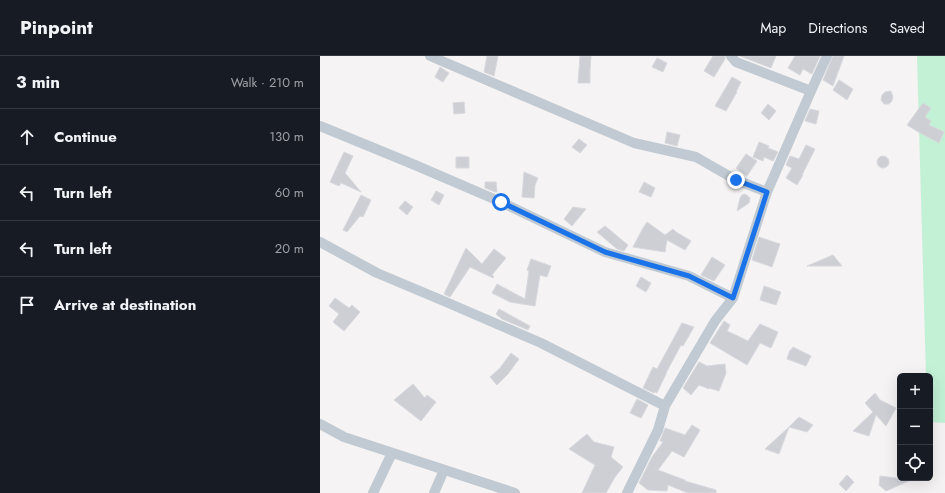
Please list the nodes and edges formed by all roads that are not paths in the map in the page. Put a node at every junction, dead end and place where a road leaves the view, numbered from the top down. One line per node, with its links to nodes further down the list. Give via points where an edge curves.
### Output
1 (430, 56): 6 (street, via 634,143 696,157 736,180)
2 (731, 56): 4 (street, via 736,62)
3 (827, 56): 4 (street)
4 (811, 90): 6 (street)
5 (320, 126): 8 (street, via 501,202 605,252 689,276)
6 (767, 192): 8 (street)
7 (320, 242): 9 (street, via 377,273 541,343)
8 (733, 298): 9 (street, via 715,321)
9 (665, 406): 16 (street, via 658,430)
10 (320, 424): 11 (street, via 344,437)
11 (392, 453): 12 (street); 13 (street)
12 (444, 470): 14 (street); 15 (street)
13 (373, 493)
14 (434, 493)
15 (515, 493)
16 (627, 493)

